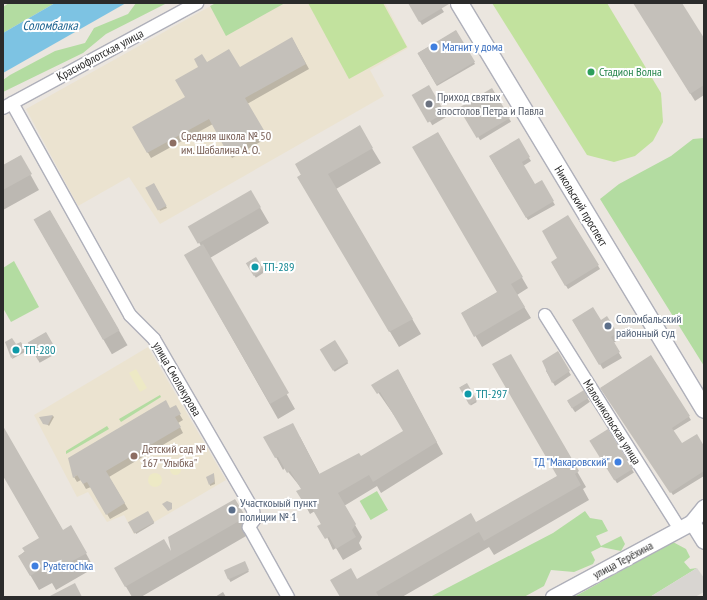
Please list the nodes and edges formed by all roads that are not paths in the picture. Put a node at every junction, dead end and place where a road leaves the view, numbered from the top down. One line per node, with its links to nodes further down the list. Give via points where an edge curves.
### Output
1 (197, 3): 3 (street, Краснофлотская улица)
2 (459, 3): 5 (main road, Никольский проспект)
3 (8, 105): 9 (street, улица Смолокурова, via 130,315 154,339 254,510 254,520 249,527)
4 (545, 315): 7 (street, Малоникольская улица)
5 (704, 409)
6 (704, 506): 7 (street)
7 (686, 526): 8 (street); 10 (street, улица Терёхина)
8 (704, 541)
9 (288, 597)
10 (553, 597)

